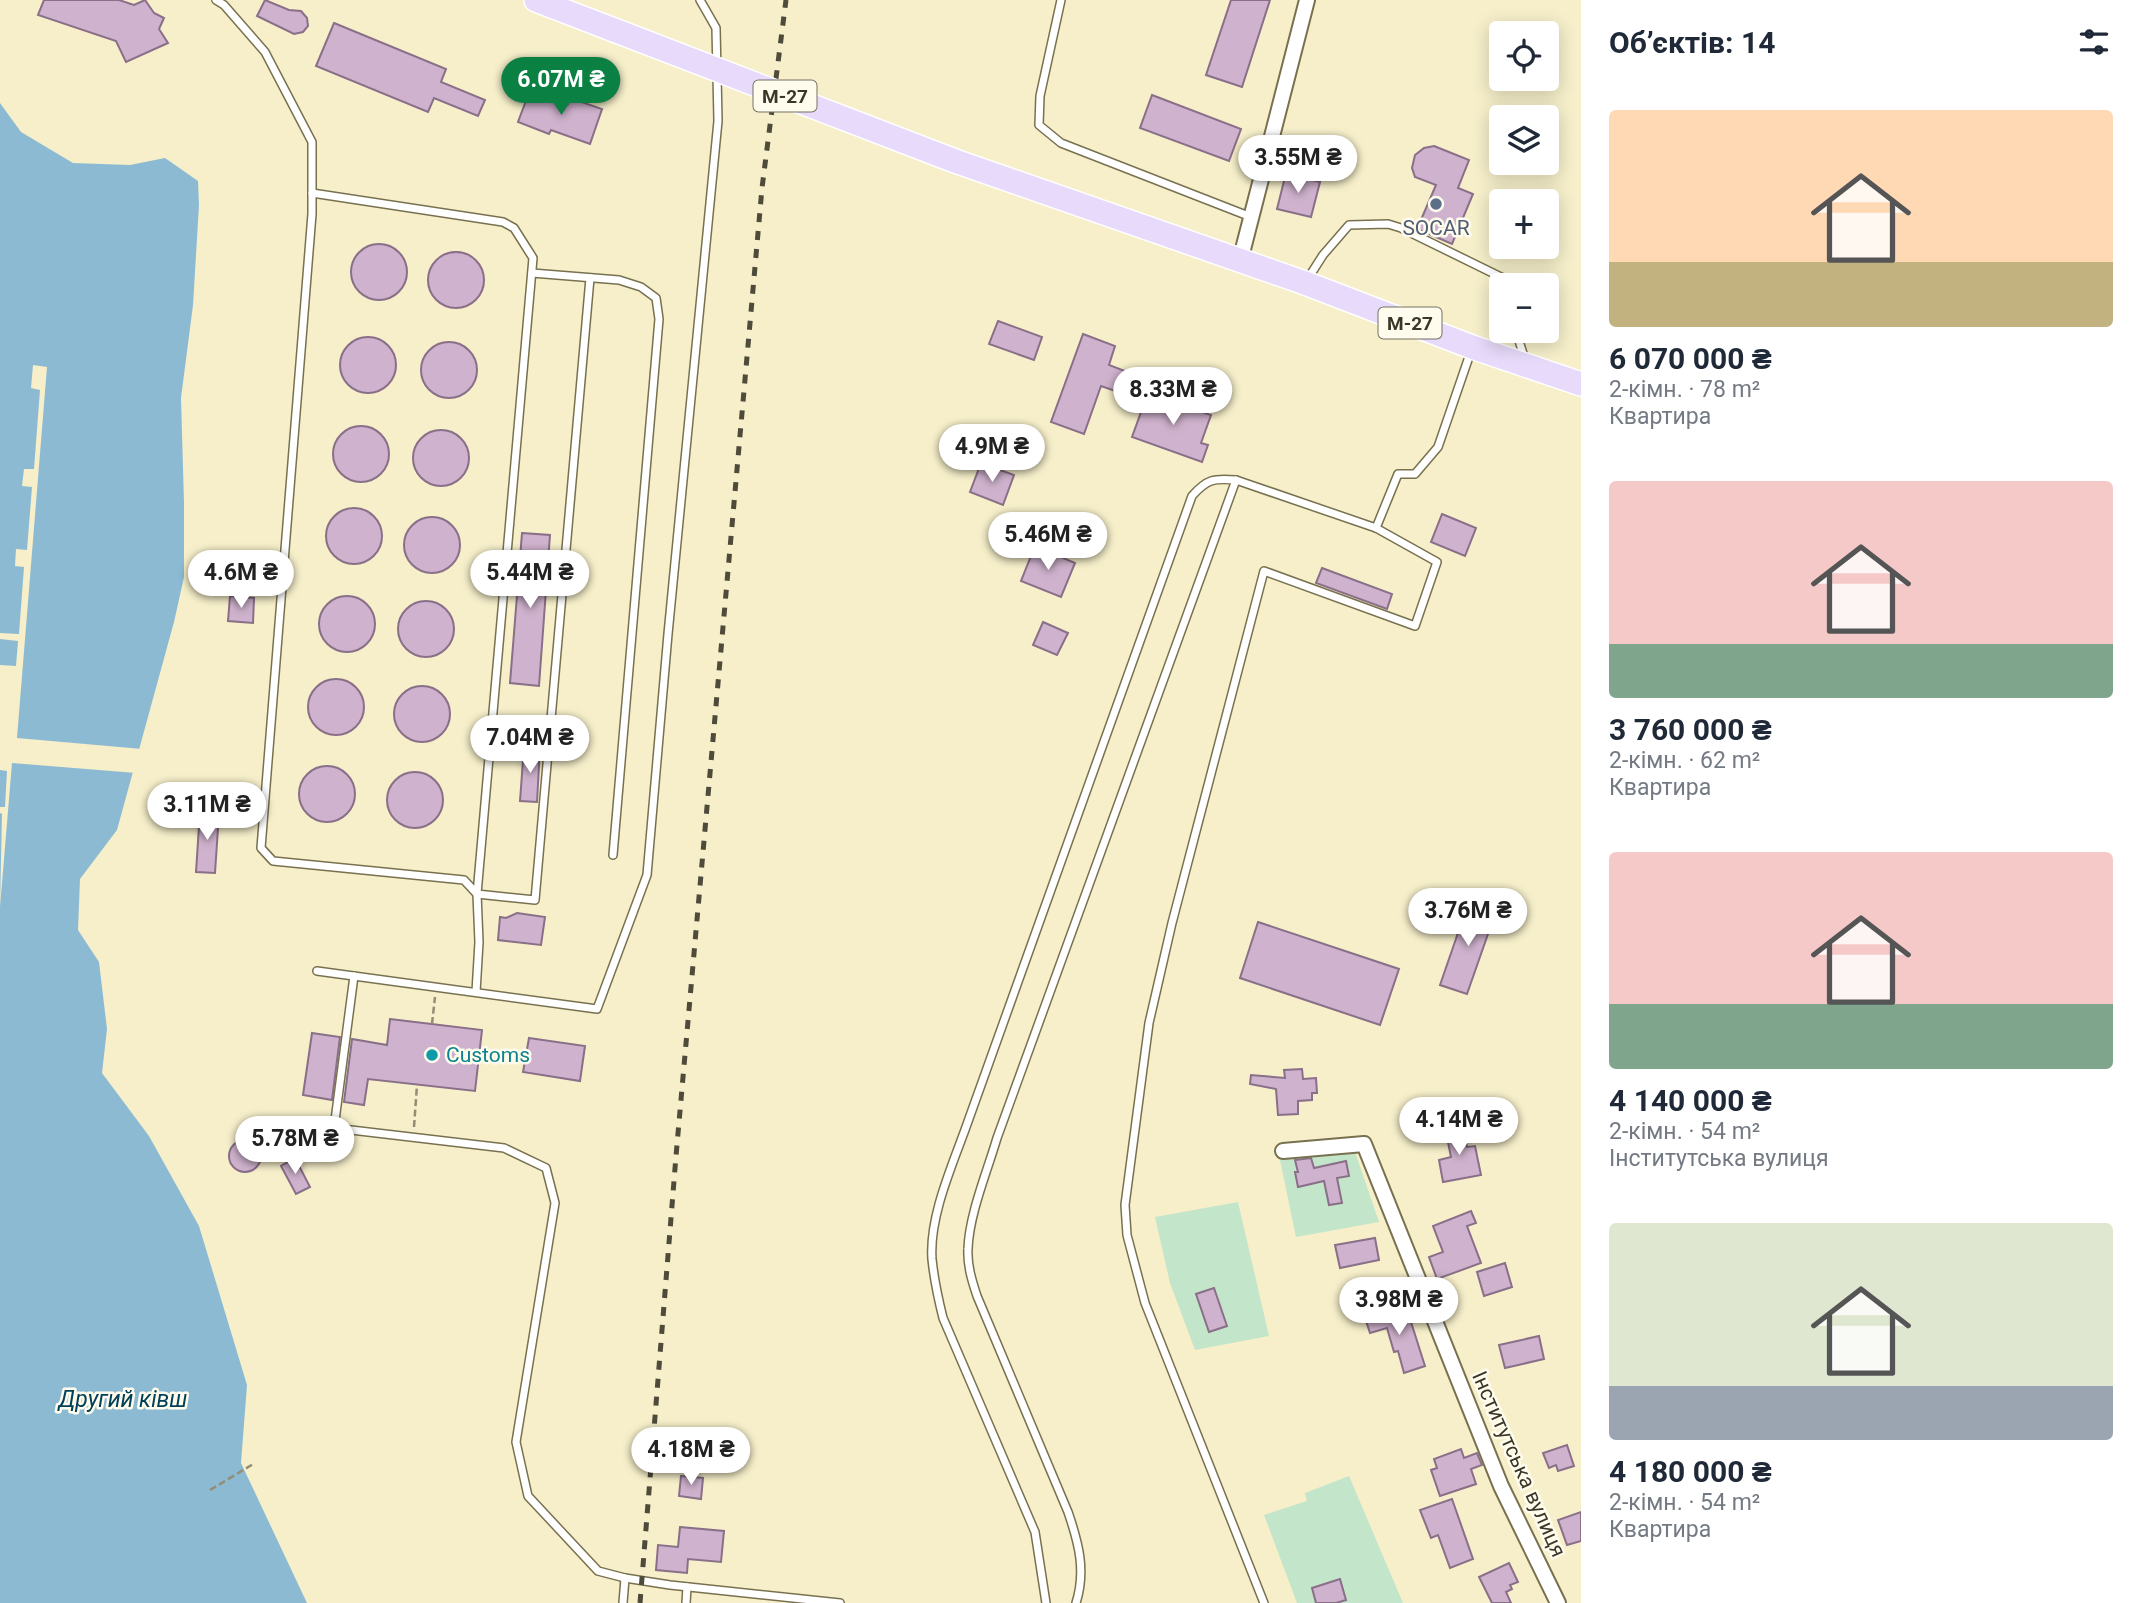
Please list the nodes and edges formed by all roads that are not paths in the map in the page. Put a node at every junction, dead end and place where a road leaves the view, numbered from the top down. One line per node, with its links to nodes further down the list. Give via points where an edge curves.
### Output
1 (216, 0): 6 (lane, via 265,52 313,142)
2 (536, 0): 8 (main road, М-27, bridge, via 955,161)
3 (699, 0): 23 (lane, via 716,28 718,121 647,875 597,1009)
4 (1061, 0): 7 (lane, via 1040,96 1039,125 1060,143)
5 (1307, 0): 7 (street)
6 (312, 193): 9 (lane, via 503,222 514,229 533,258); 20 (lane, via 261,848 273,861 464,880)
7 (1251, 217): 8 (street)
8 (1240, 261): 12 (main road, М-27)
9 (532, 273): 11 (lane); 20 (lane)
10 (1493, 273): 12 (lane, via 1388,224 1349,225)
11 (590, 278): 19 (lane, via 641,287 656,298 659,319); 20 (lane, via 535,900)
12 (1305, 283): 14 (main road, М-27)
13 (1520, 343): 15 (lane)
14 (1472, 347): 15 (main road, М-27); 18 (lane, via 1437,447 1415,474 1398,474)
15 (1526, 364): 16 (main road, М-27)
16 (1581, 384)
17 (1237, 480): 18 (lane); 32 (lane, via 1217,478 1192,496 948,1177 935,1225 932,1256 943,1318 1035,1532); 33 (lane, via 997,1138 971,1226 968,1250 977,1296 1079,1542 1082,1569)
18 (1376, 528): 34 (lane, via 1437,562 1415,626 1264,571 1149,1023 1125,1205 1127,1235 1145,1303)
19 (614, 855)
20 (477, 894): 23 (lane)
21 (317, 971): 22 (lane)
22 (354, 976): 23 (lane); 25 (lane, via 334,1128 504,1148 546,1168 555,1203 516,1442 528,1496 598,1571)
23 (476, 992)
24 (1283, 1151): 35 (street, Інститутська вулиця, via 1364,1144 1501,1486)
25 (625, 1578): 26 (lane); 28 (lane)
26 (687, 1587): 27 (lane); 29 (lane)
27 (743, 1593): 30 (lane); 31 (lane)
28 (623, 1603)
29 (686, 1603)
30 (742, 1603)
31 (841, 1603)
32 (1046, 1603)
33 (1076, 1603)
34 (1264, 1603)
35 (1558, 1603)

